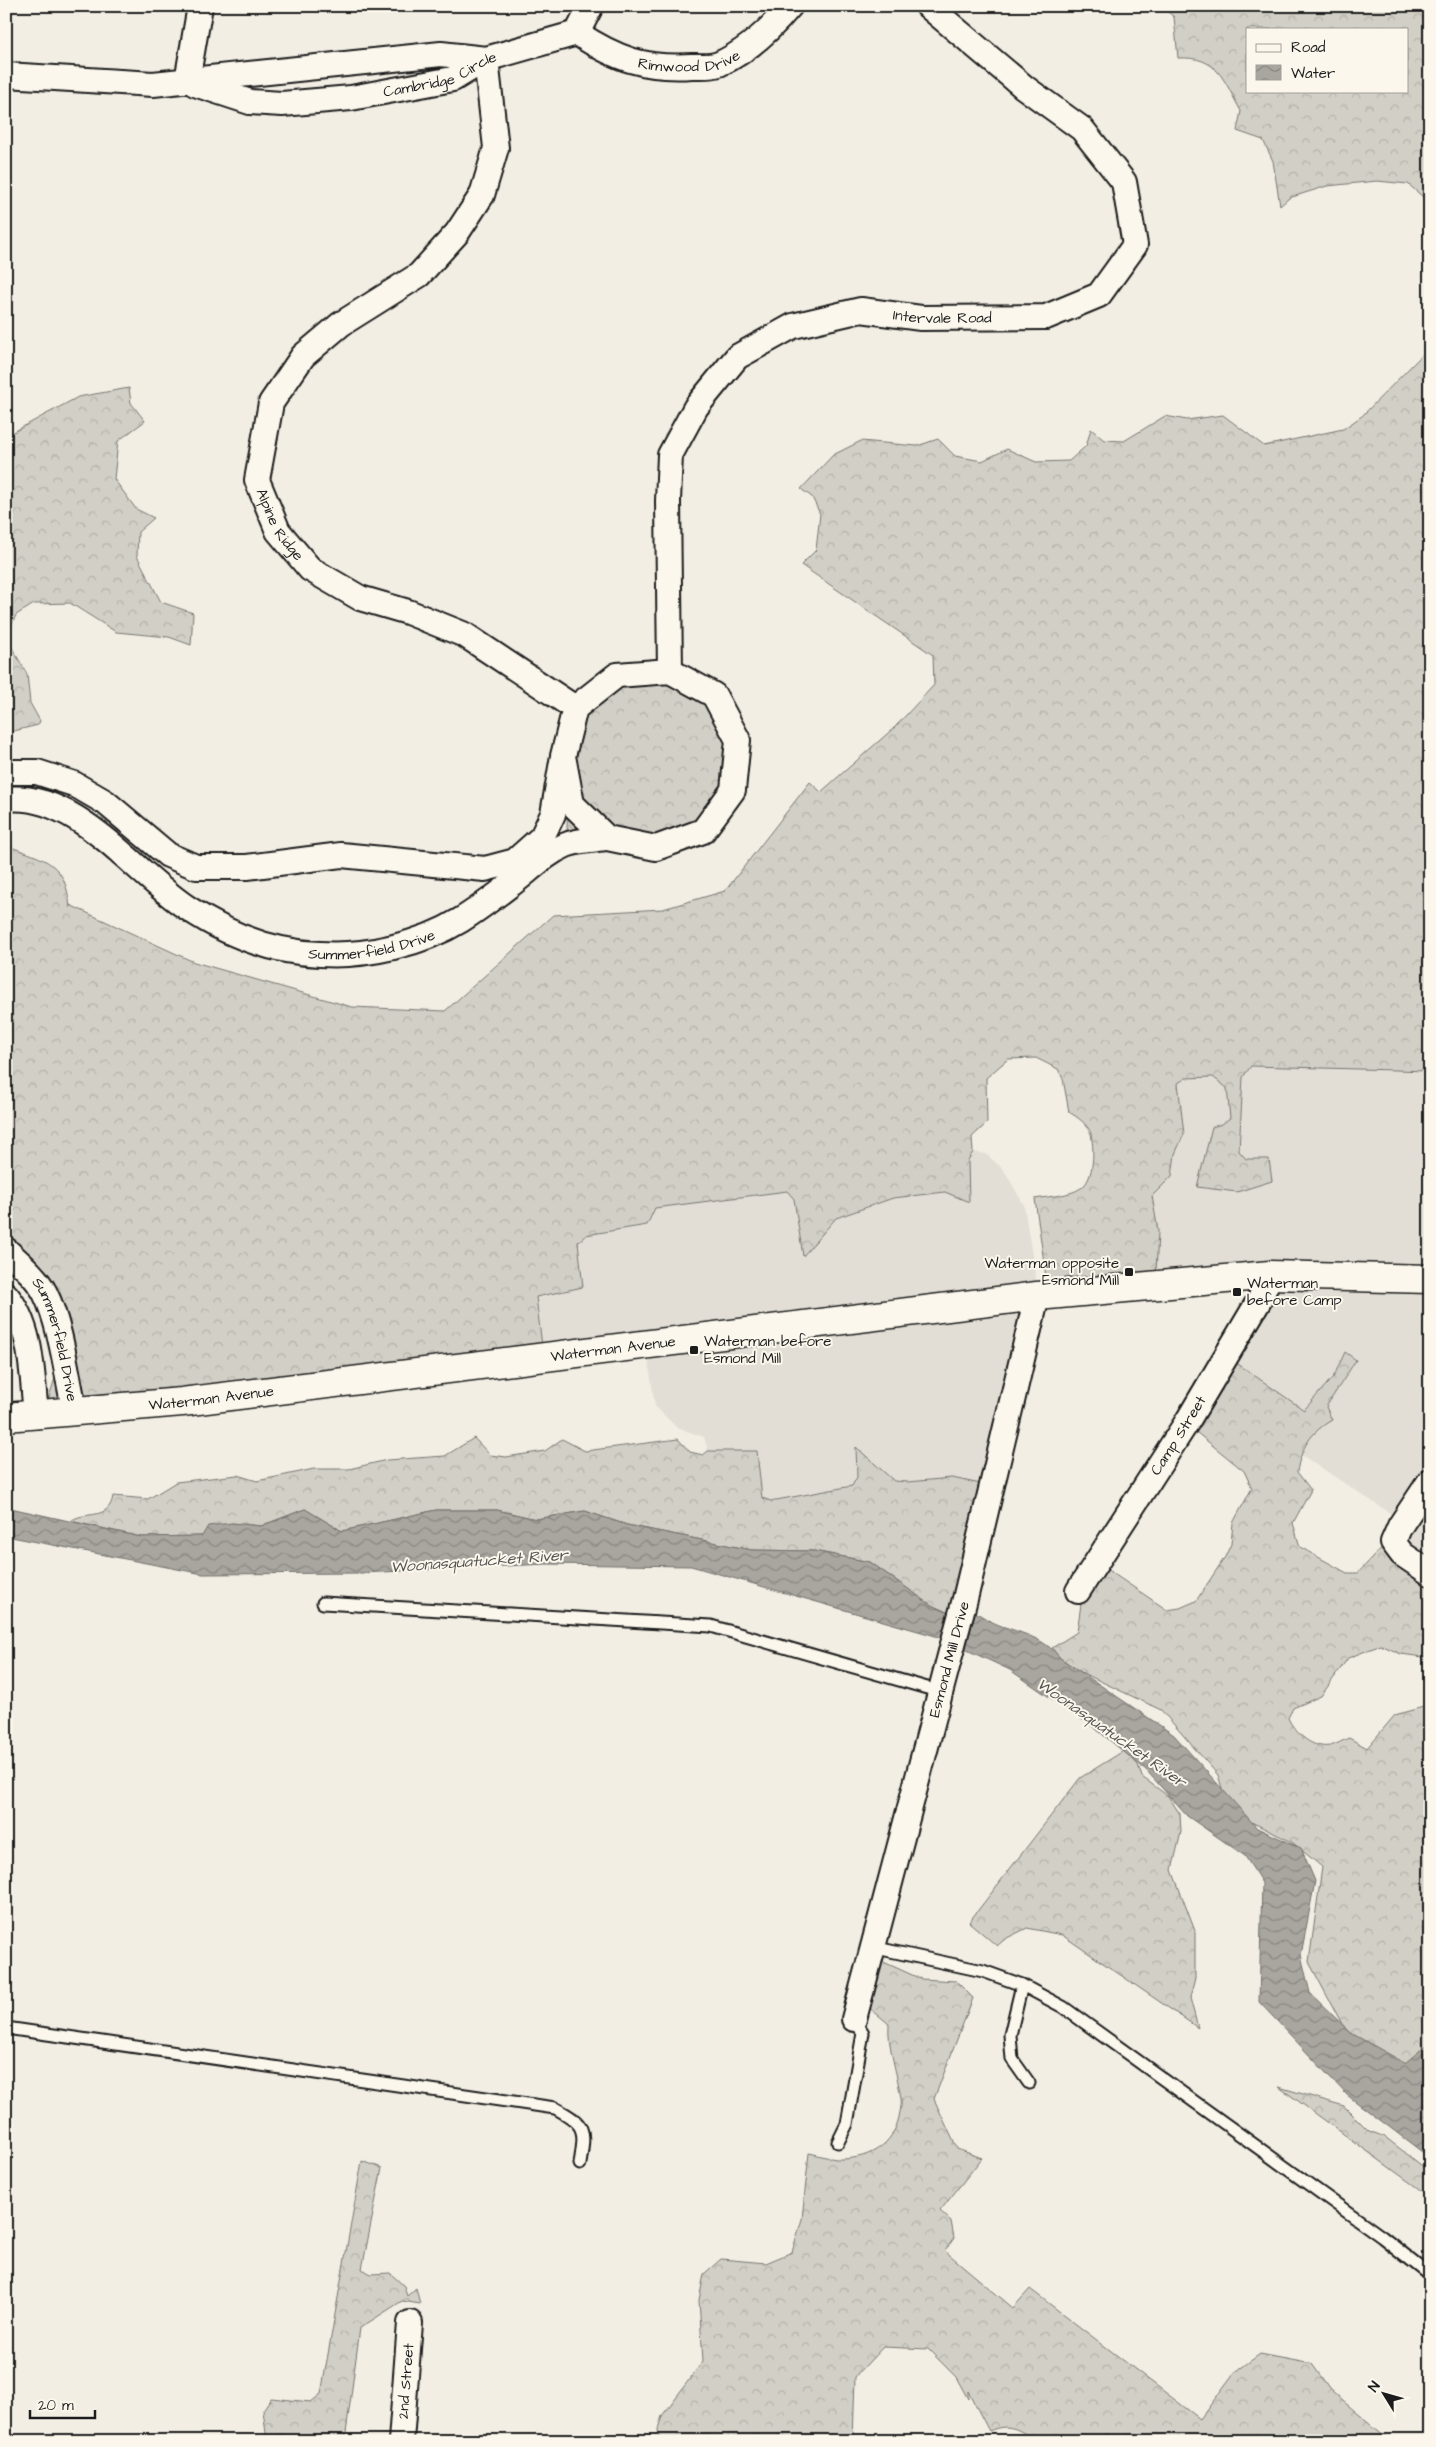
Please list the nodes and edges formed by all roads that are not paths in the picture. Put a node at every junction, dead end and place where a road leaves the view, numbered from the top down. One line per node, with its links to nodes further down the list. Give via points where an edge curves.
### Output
1 (200, 6): 8 (street)
2 (591, 6): 5 (street)
3 (790, 6): 5 (street, Rimwood Drive, via 752,45 717,65 641,64 604,51)
4 (928, 6): 9 (street, Intervale Road, via 1024,88 1082,129 1124,182 1135,245 1099,295 1046,317 921,318 861,310 792,326 737,357 696,407 670,455)
5 (577, 32): 6 (street)
6 (486, 59): 8 (street, Cambridge Circle, via 441,54); 8 (street, Cambridge Circle, via 453,79 351,98 282,104 250,102); 10 (street, Alpine Ridge, via 496,148 482,195 458,233 419,275 341,324 303,356 271,403 257,480 278,531 310,569 360,598 408,612 466,635)
7 (6, 75): 8 (street, Cambridge Circle, via 153,84)
8 (187, 81)
9 (670, 671): 10 (street, via 617,675); 14 (street, via 714,695 738,740 734,790 703,831 656,848)
10 (576, 708): 11 (street)
11 (563, 756): 14 (street, via 572,804); 15 (street, via 553,814 542,836 515,861 485,869 341,854 247,867 196,867 168,855)
12 (6, 772): 15 (street, via 38,772 74,784 105,802)
13 (6, 799): 16 (street, Summerfield Drive, via 41,802 66,812 84,822)
14 (606, 838): 16 (street, Summerfield Drive, via 568,844 546,855 460,921 409,943 364,953 320,954 282,950 246,939 185,907)
15 (150, 841): 16 (street)
16 (134, 866)
17 (6, 1250): 22 (street, Summerfield Drive, via 45,1292)
18 (1270, 1275): 19 (main road, Waterman Avenue); 21 (main road, Waterman Avenue); 27 (street, Camp Street, via 1260,1299 1187,1422)
19 (1430, 1279)
20 (6, 1295): 23 (street, Summerfield Drive, via 16,1306 28,1344)
21 (1037, 1296): 22 (main road, Waterman Avenue, via 182,1402); 29 (street, Esmond Mill Drive)
22 (75, 1412): 23 (main road, Waterman Avenue)
23 (36, 1416): 24 (main road, Waterman Avenue)
24 (6, 1418)
25 (1430, 1481): 26 (street, via 1393,1542 1402,1554)
26 (1430, 1573)
27 (1078, 1590)
28 (322, 1604): 29 (lane, via 711,1626)
29 (941, 1692): 30 (street, Esmond Mill Drive)
30 (872, 1946): 31 (lane, via 983,1971); 32 (street, Esmond Mill Drive)
31 (1022, 1985): 34 (lane, via 1010,2035 1012,2059); 37 (lane, via 1063,2006)
32 (854, 2019): 35 (lane, via 863,2032 847,2124)
33 (6, 2028): 36 (lane, via 555,2108 574,2119 584,2134)
34 (1029, 2083)
35 (838, 2142)
36 (580, 2164)
37 (1430, 2275)
38 (410, 2323): 39 (street, 2nd Street)
39 (401, 2441)

